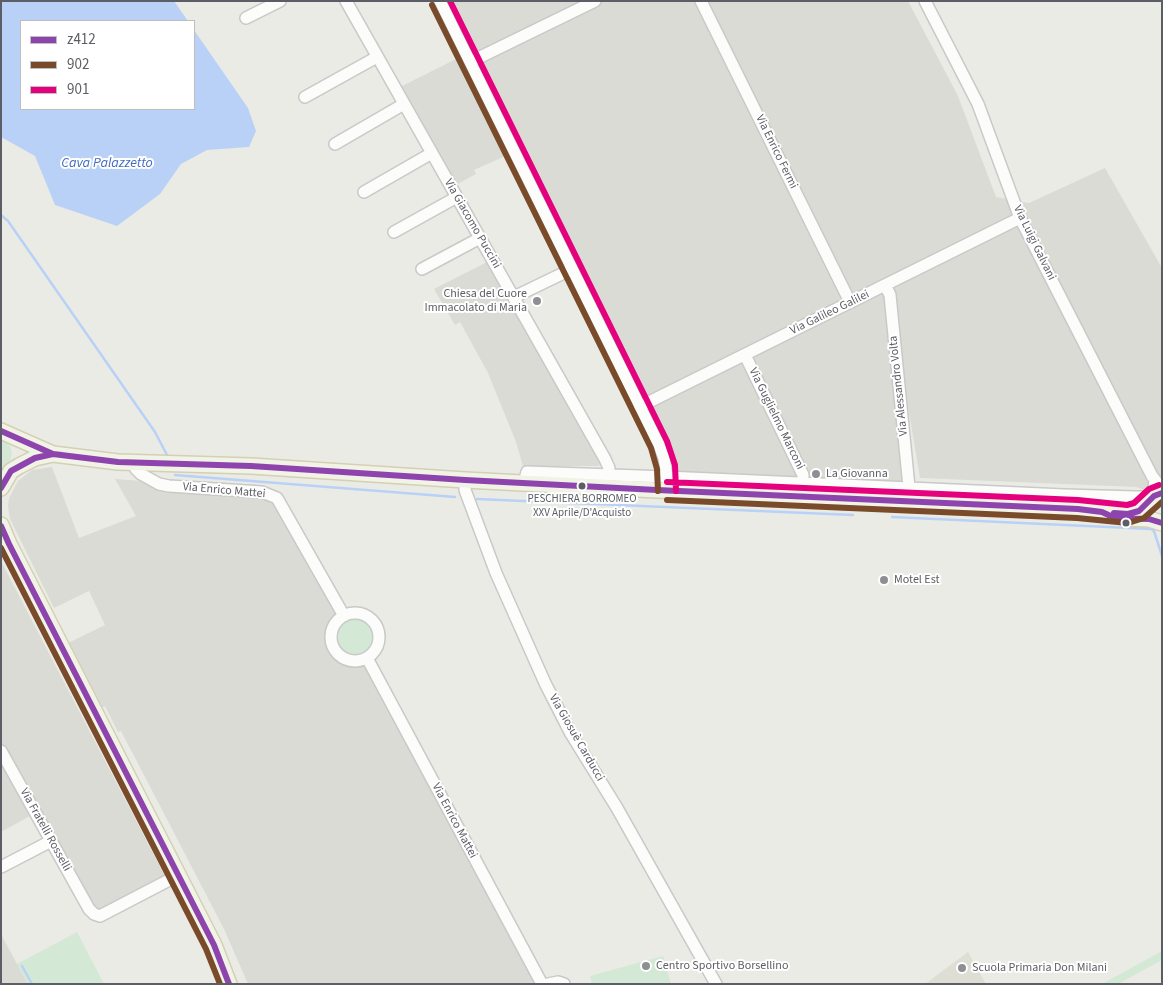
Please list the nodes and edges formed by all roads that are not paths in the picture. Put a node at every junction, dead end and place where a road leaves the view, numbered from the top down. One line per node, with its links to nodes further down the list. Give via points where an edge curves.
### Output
1 (280, 1): 7 (street)
2 (346, 1): 8 (street, Via Giacomo Puccini)
3 (440, 1): 9 (street)
4 (595, 1): 9 (street)
5 (701, 1): 23 (street, Via Enrico Fermi)
6 (925, 1): 16 (street, Via Luigi Galvani, via 978,104)
7 (246, 18)
8 (377, 57): 10 (street); 11 (street, Via Giacomo Puccini)
9 (470, 62): 20 (street)
10 (305, 97)
11 (404, 104): 12 (street); 13 (street, Via Giacomo Puccini)
12 (335, 144)
13 (432, 153): 14 (street); 15 (street, Via Giacomo Puccini)
14 (364, 192)
15 (457, 197): 17 (street); 18 (street, Via Giacomo Puccini)
16 (1020, 218): 21 (street, Via Galileo Galilei); 38 (street, Via Luigi Galvani)
17 (394, 232)
18 (480, 238): 19 (street); 22 (street, Via Giacomo Puccini)
19 (422, 269)
20 (572, 269): 22 (street); 25 (street)
21 (885, 285): 23 (street, Via Galileo Galilei); 36 (street, Via Alessandro Volta, via 890,295)
22 (514, 297): 33 (street, Via Giacomo Puccini, via 605,459 609,468)
23 (850, 302): 24 (street, Via Galileo Galilei)
24 (745, 354): 25 (street, Via Galileo Galilei); 35 (street, Via Guglielmo Marconi, via 803,475)
25 (639, 407): 27 (street)
26 (1, 432): 28 (main road); 30 (main road, via 10,438 15,448 16,459)
27 (659, 445): 31 (street, via 656,467); 34 (street)
28 (54, 454): 29 (main road); 30 (main road, via 31,459)
29 (134, 463): 32 (main road, via 268,467); 43 (street, Via Enrico Mattei, via 141,474 159,484 262,492 277,498)
30 (6, 475): 37 (main road)
31 (646, 476): 33 (street, via 636,482); 34 (street)
32 (465, 480): 33 (main road); 54 (street, Via Giosuè Carducci, via 465,490 496,573 545,683)
33 (607, 481): 34 (main road)
34 (667, 484): 35 (street); 39 (main road)
35 (803, 484): 36 (street)
36 (909, 487): 38 (street, via 1064,495)
37 (1, 488)
38 (1156, 492): 39 (main road, via 1142,510 1135,513); 40 (main road, via 1148,511)
39 (1102, 512): 40 (main road, via 1115,518)
40 (1158, 522)
41 (1, 525): 50 (main road, via 214,945)
42 (1, 542): 48 (main road)
43 (344, 616): 44 (street, via 357,614 370,618 378,629 378,642); 44 (street, via 332,630 334,648 348,660)
44 (367, 658): 51 (street, Via Enrico Mattei)
45 (1, 751): 46 (street, Via Fratelli Rosselli)
46 (51, 841): 47 (street); 48 (street, Via Fratelli Rosselli, via 89,910 100,916)
47 (1, 867)
48 (173, 878): 49 (main road)
49 (222, 984)
50 (229, 984)
51 (542, 984)
52 (548, 984): 53 (street)
53 (564, 984)
54 (716, 984)

